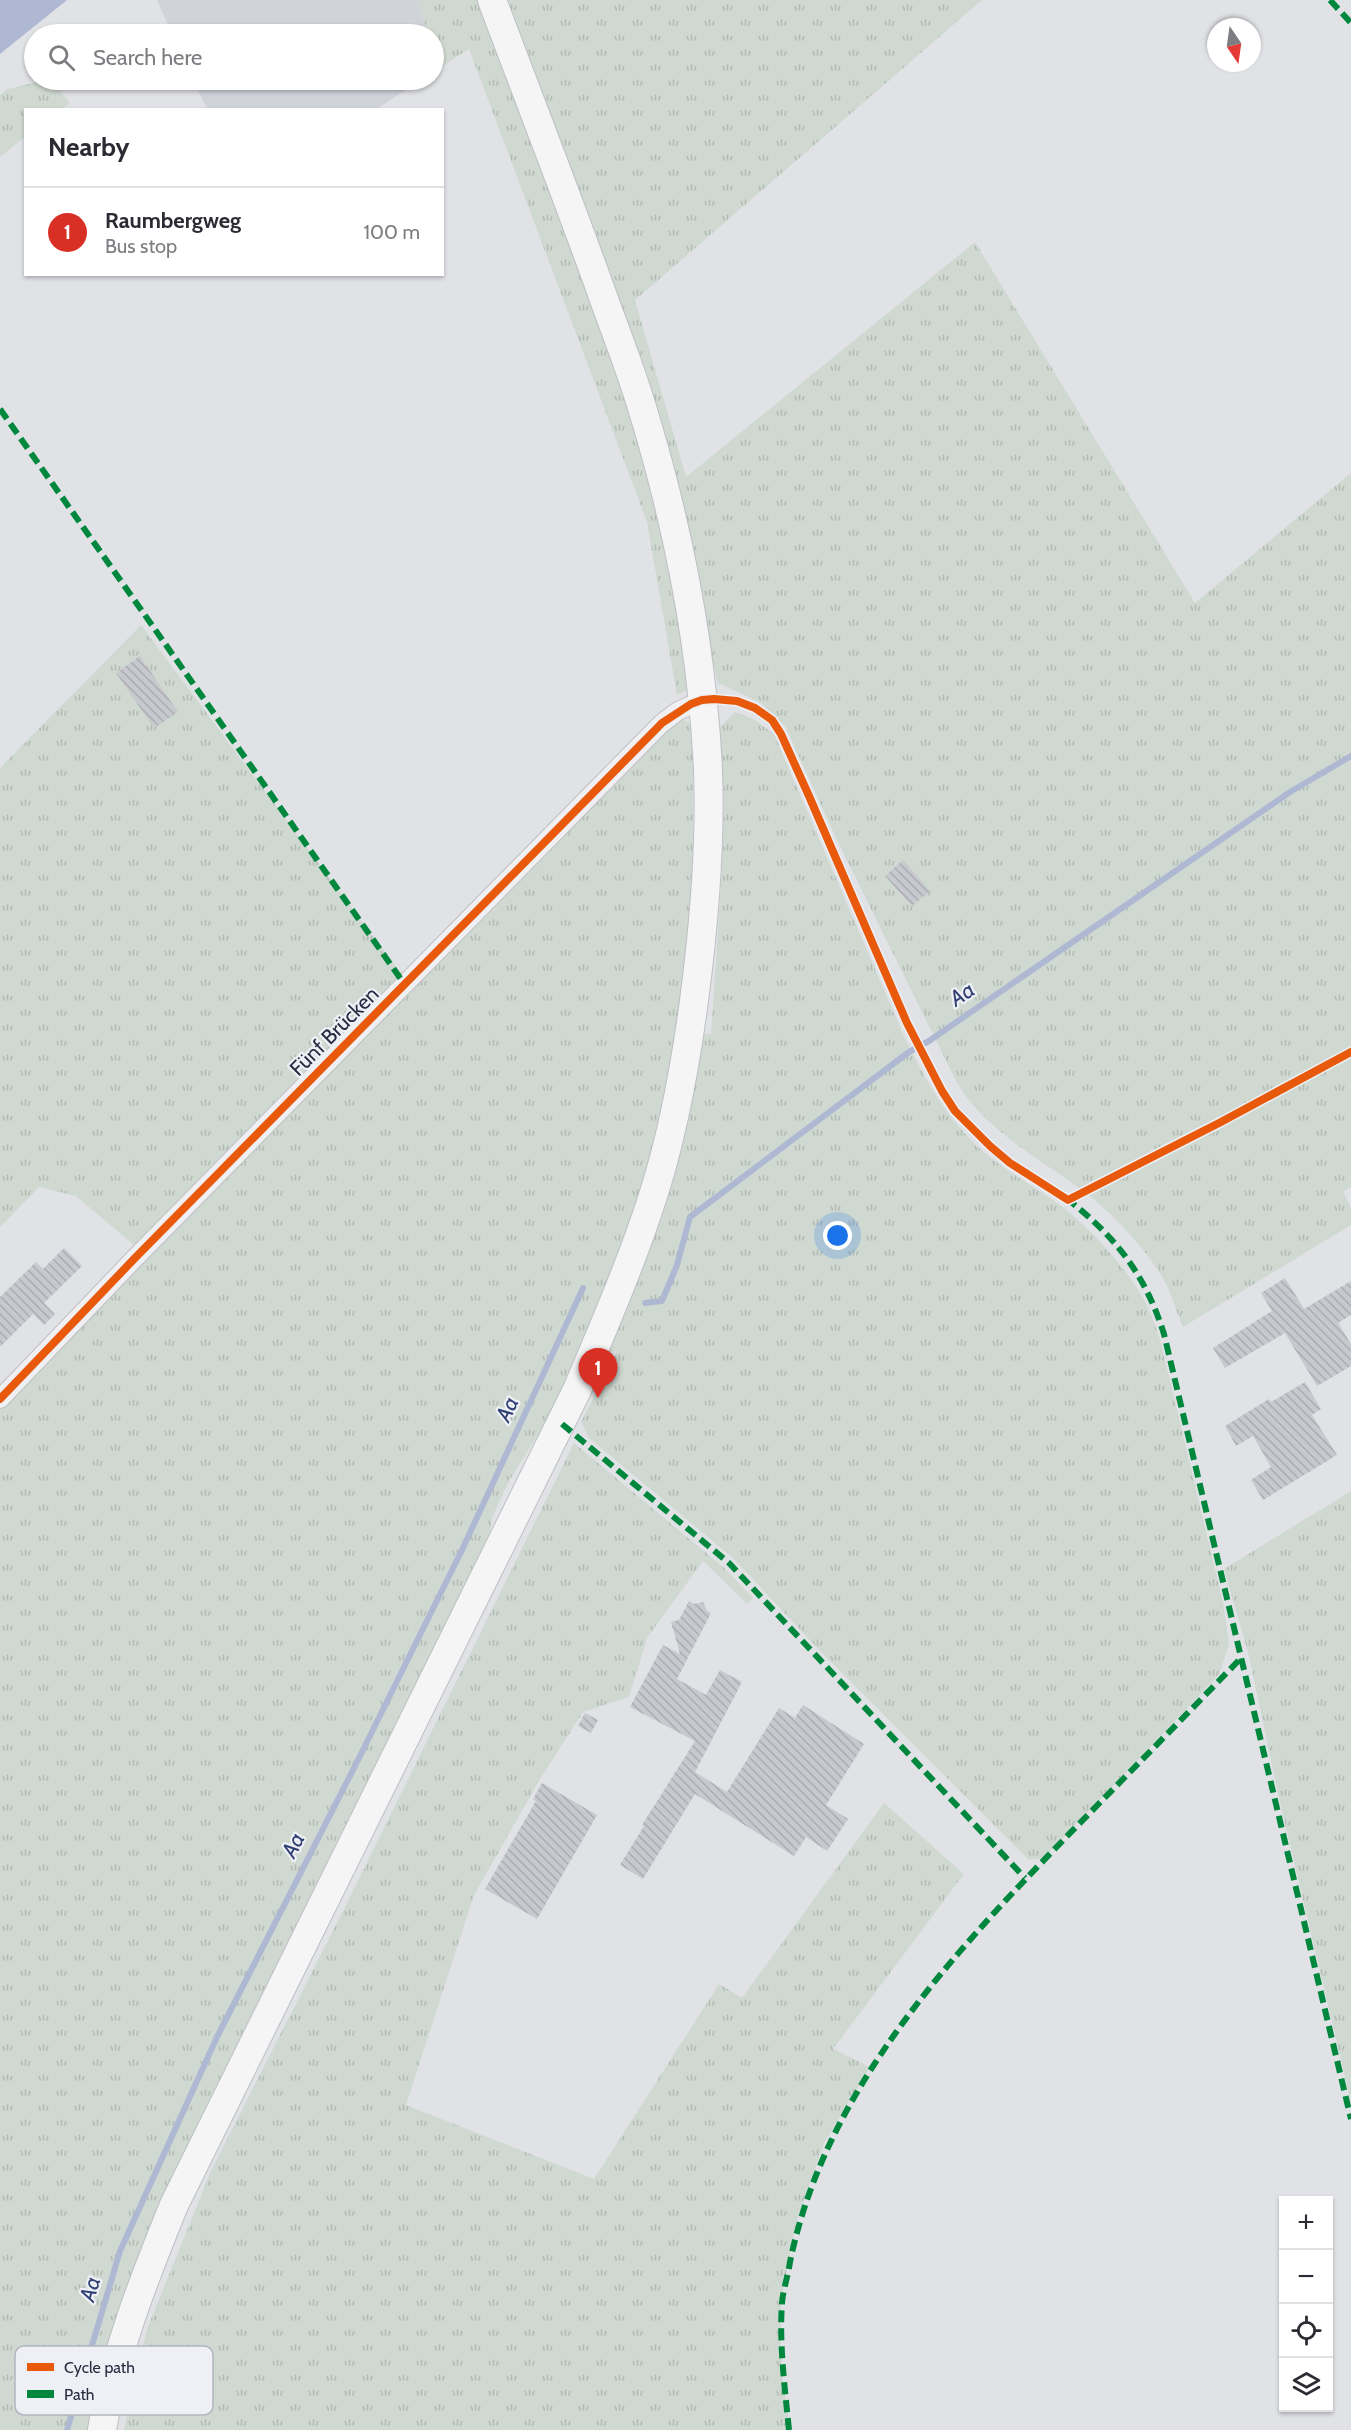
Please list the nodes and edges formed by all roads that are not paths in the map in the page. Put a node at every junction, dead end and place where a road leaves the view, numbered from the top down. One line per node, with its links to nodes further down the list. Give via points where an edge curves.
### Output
1 (492, 0): 2 (main road, via 640,400 674,523 693,622)
2 (702, 700): 3 (street, Fünf Brücken, via 662,723); 4 (main road, via 708,770 706,890 687,1056 652,1199 562,1424 174,2205)
3 (0, 1399)
4 (122, 2346)
5 (104, 2415): 6 (main road)
6 (102, 2430)

